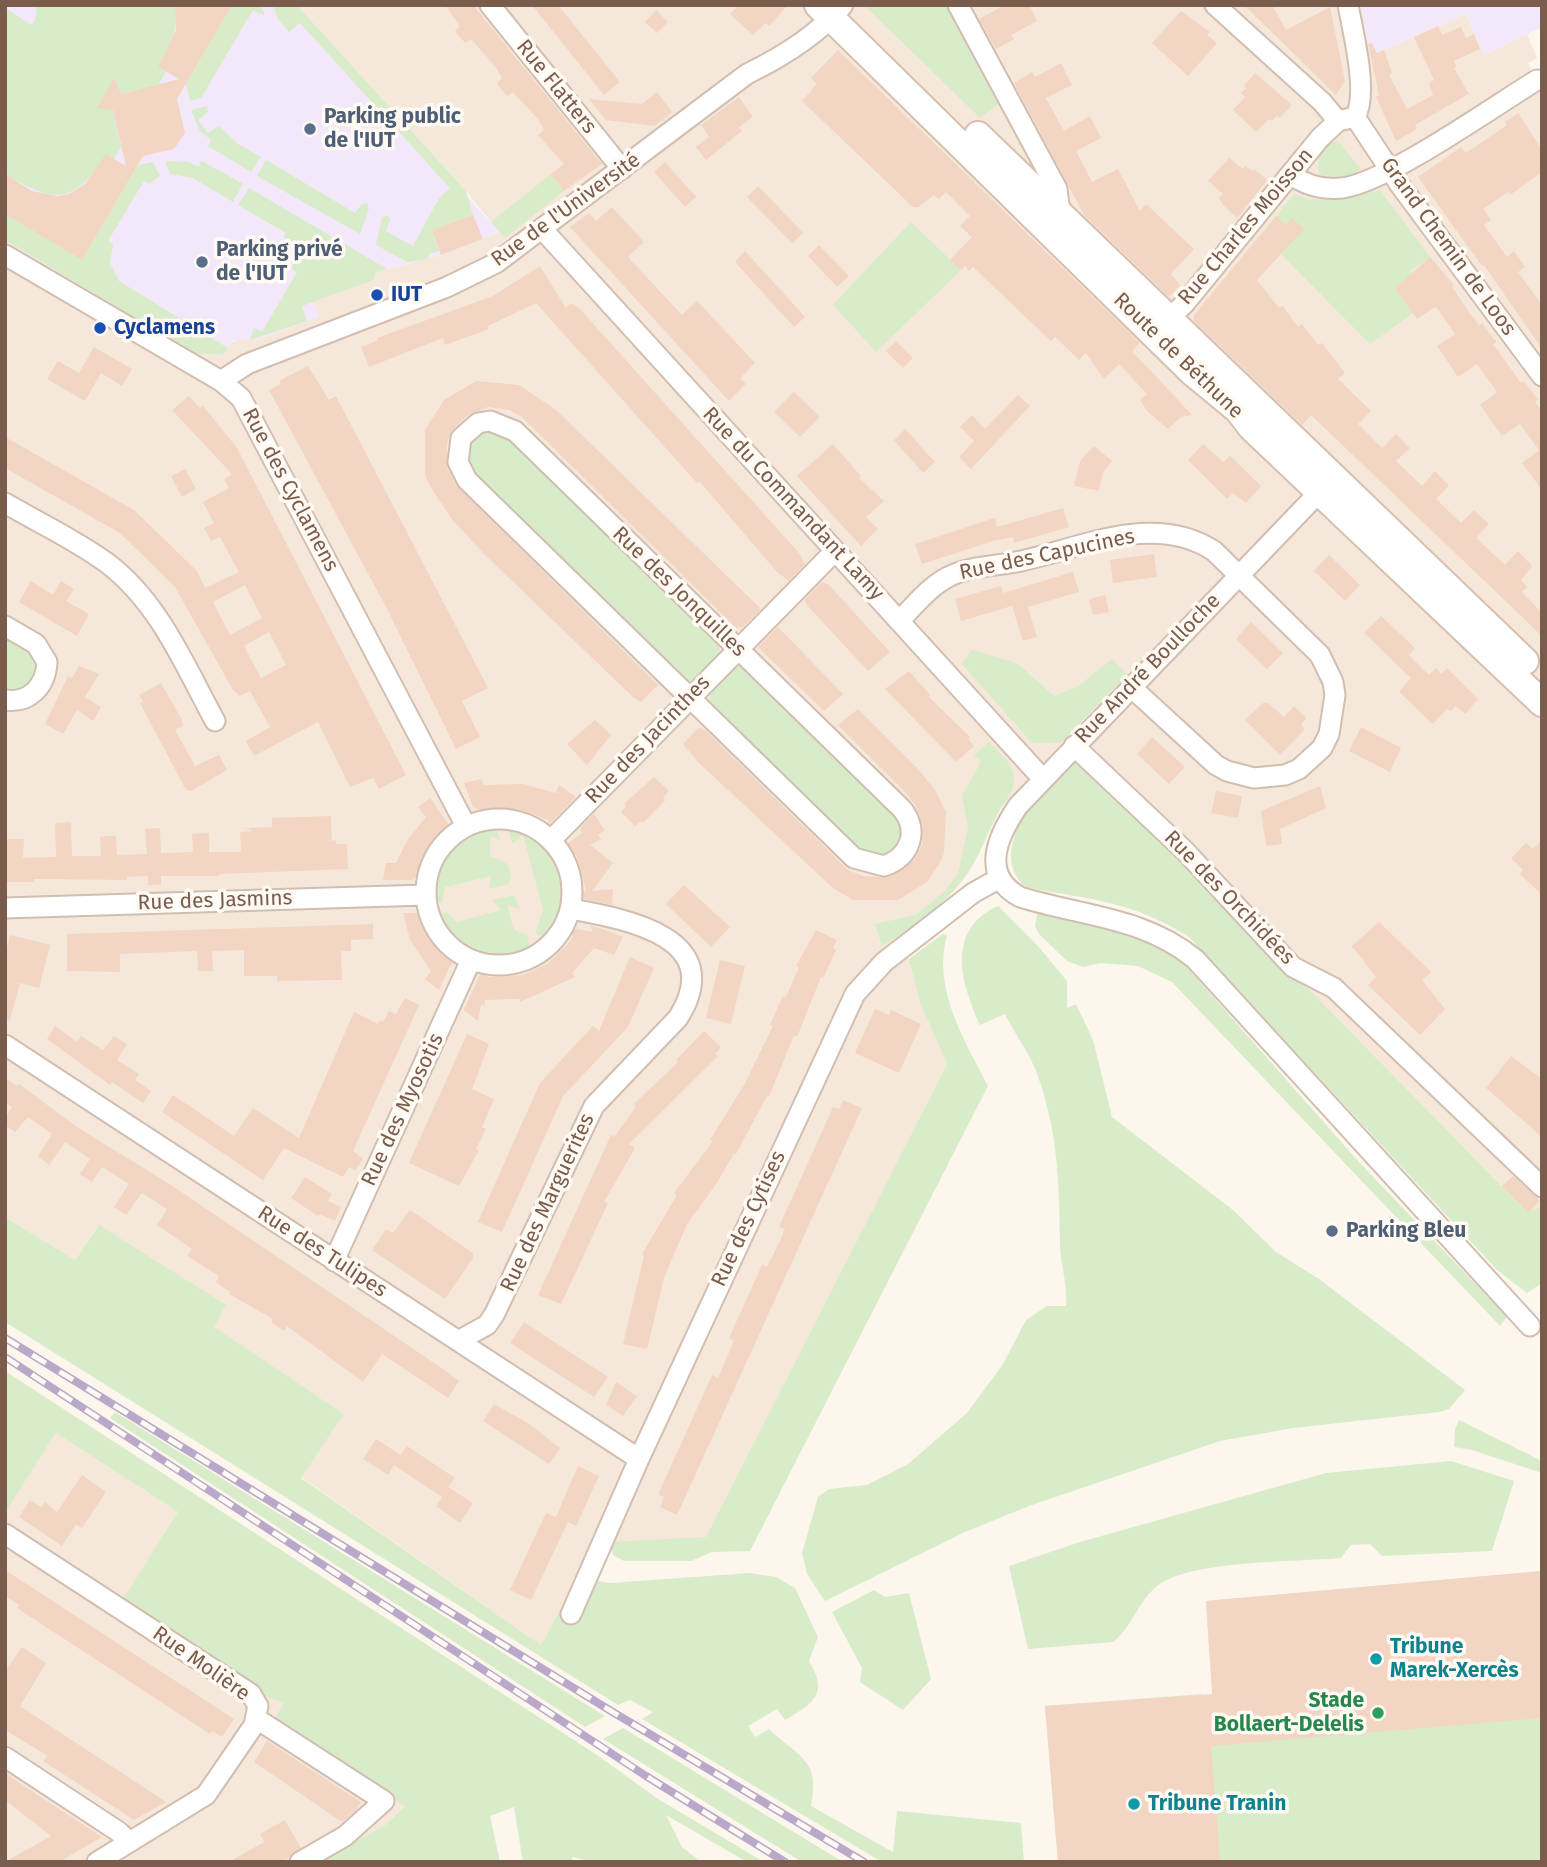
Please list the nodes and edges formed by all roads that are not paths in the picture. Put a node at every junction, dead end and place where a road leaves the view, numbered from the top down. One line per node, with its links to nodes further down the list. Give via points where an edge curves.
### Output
1 (490, 5): 10 (street, Rue Flatters)
2 (958, 5): 8 (street)
3 (1215, 5): 7 (street, Grand Chemin de Loos)
4 (1348, 5): 7 (street, via 1361,105)
5 (834, 9): 9 (main road, Route de Béthune); 10 (street, Rue de l'Université, via 773,62 747,74)
6 (1536, 80): 11 (street)
7 (1347, 119): 11 (street, Grand Chemin de Loos); 12 (street, Rue Charles Moisson, via 1320,138)
8 (1028, 135): 9 (street); 13 (street, via 1057,189)
9 (999, 167): 13 (main road, Route de Béthune)
10 (622, 169): 14 (street, Rue de l'Université)
11 (1389, 169): 12 (street, via 1343,188 1314,187); 17 (street, Grand Chemin de Loos)
12 (1291, 175): 16 (street, Rue Charles Moisson)
13 (1053, 222): 16 (main road, Route de Béthune)
14 (543, 230): 18 (street, Rue de l'Université, via 476,274 247,364); 21 (street, Rue du Commandant Lamy)
15 (5, 255): 18 (street, Rue des Cyclamens)
16 (1162, 326): 19 (main road, Route de Béthune)
17 (1542, 376)
18 (221, 381): 34 (street, Rue des Cyclamens, via 246,404)
19 (1327, 484): 22 (street, Rue André Boulloche); 26 (main road, Route de Béthune); 30 (main road, Route de Béthune)
20 (5, 503): 31 (street, via 92,553 129,583 164,628)
21 (835, 551): 23 (street, Rue du Commandant Lamy); 25 (street, Rue des Jacinthes)
22 (1239, 576): 23 (street, Rue des Capucines, via 1195,539 1172,533 1128,534 960,572 933,587); 27 (street, Rue André Boulloche); 27 (street, via 1320,655 1334,682 1333,723 1311,760 1270,778 1227,772)
23 (900, 621): 33 (street, Rue du Commandant Lamy)
24 (5, 625): 29 (street, via 36,644 47,662 42,684 33,694)
25 (738, 650): 28 (street, Rue des Jacinthes); 28 (street, Rue des Jonquilles, via 909,818 912,834 903,855 884,866 854,858); 28 (street, Rue des Jonquilles, via 515,431 490,421 467,429 458,448 458,462 467,480)
26 (1542, 677)
27 (1131, 687): 32 (street, Rue André Boulloche)
28 (689, 697): 35 (street, Rue des Jacinthes)
29 (5, 700)
30 (1542, 703)
31 (215, 721)
32 (1074, 746): 33 (street, Rue André Boulloche); 42 (street, Rue des Orchidées, via 1185,851 1293,967 1334,988)
33 (1042, 778): 36 (street, Rue André Boulloche, via 1007,825 996,856)
34 (466, 827): 35 (street, via 514,820); 37 (street, via 440,847)
35 (551, 840): 39 (street, via 572,879)
36 (998, 879): 44 (street, via 1020,897 1140,927 1187,953); 46 (street, Rue des Cytises, via 884,962 855,994)
37 (425, 895): 38 (street, Rue des Jasmins); 40 (street, via 439,934)
38 (5, 908)
39 (571, 909): 40 (street, via 559,935 538,955 498,966); 45 (street, Rue des Marguerites, via 635,922 671,940 687,964 688,998 678,1018 594,1106 494,1315 487,1325)
40 (471, 960): 43 (street, Rue des Myosotis)
41 (5, 1045): 43 (street, Rue des Tulipes)
42 (1542, 1187)
43 (334, 1261): 45 (street, Rue des Tulipes)
44 (1530, 1325)
45 (458, 1342): 46 (street, Rue des Tulipes)
46 (639, 1459): 48 (street, Rue des Cytises)
47 (5, 1534): 49 (street, Rue Molière, via 251,1694 258,1706)
48 (571, 1614)
49 (257, 1719): 51 (street, via 206,1795 142,1837); 53 (street, Rue Molière, via 384,1801 345,1836)
50 (5, 1756): 51 (street)
51 (128, 1841): 52 (street)
52 (97, 1862)
53 (300, 1862)

